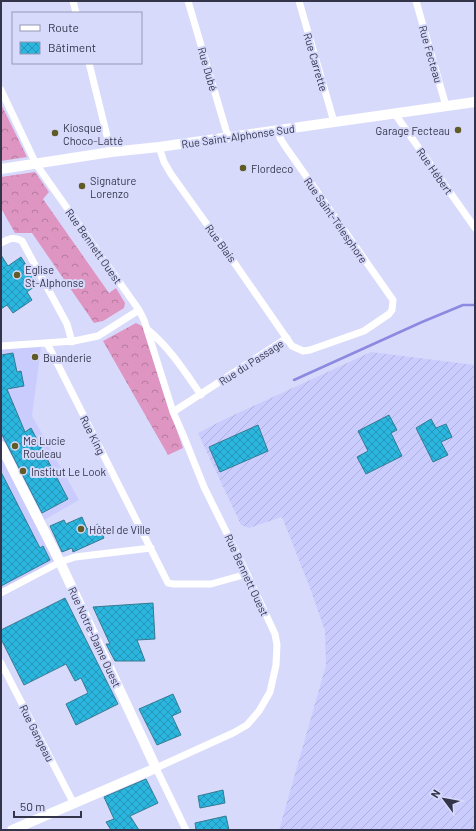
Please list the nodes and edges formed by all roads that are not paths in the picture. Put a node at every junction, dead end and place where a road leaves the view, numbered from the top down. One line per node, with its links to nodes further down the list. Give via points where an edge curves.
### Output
1 (73, 1): 5 (street)
2 (188, 1): 13 (street, Rue Dubé)
3 (299, 1): 11 (street, Rue Carrette)
4 (416, 1): 9 (street, Rue Fecteau)
5 (76, 12)
6 (89, 64): 15 (street)
7 (1, 90): 16 (street, Rue Bennett Ouest)
8 (475, 102): 9 (street, Rue Saint-Alphonse Sud)
9 (446, 106): 10 (street, Rue Saint-Alphonse Sud)
10 (395, 114): 11 (street, Rue Saint-Alphonse Sud); 18 (street, Rue Hébert)
11 (334, 122): 12 (street, Rue Saint-Alphonse Sud)
12 (279, 130): 13 (street, Rue Saint-Alphonse Sud); 21 (street, Rue Saint-Télesphore, via 285,146 393,300)
13 (228, 137): 14 (street, Rue Saint-Alphonse Sud)
14 (159, 147): 15 (street, Rue Saint-Alphonse Sud); 23 (street, Rue Blais, via 171,174)
15 (111, 152): 16 (street, Rue Saint-Alphonse Sud)
16 (36, 164): 17 (street, Rue Saint-Alphonse Sud); 20 (street, Rue Bennett Ouest)
17 (1, 169)
18 (475, 228)
19 (1, 243): 24 (street, via 13,238 22,241 67,324)
20 (139, 310): 22 (street, Rue Bennett Ouest); 24 (street, via 98,336)
21 (392, 310): 23 (street, Rue du Passage, via 364,331 310,350 297,349)
22 (148, 330): 27 (street, Rue Bennett Ouest, via 170,352); 28 (street, Rue Bennett Ouest)
23 (287, 338): 27 (street, Rue du Passage)
24 (72, 342): 25 (street)
25 (47, 343): 26 (street); 30 (street, Rue King)
26 (1, 346)
27 (201, 395): 28 (street, Rue du Passage)
28 (173, 412): 32 (street, Rue Bennett Ouest, via 204,487)
29 (1, 446): 31 (street, Rue Notre-Dame Ouest)
30 (151, 548): 31 (street, via 75,556); 32 (street, Rue King, via 168,583 211,584)
31 (60, 562): 33 (street); 35 (street, Rue Notre-Dame Ouest)
32 (248, 574): 35 (street, Rue Bennett Ouest, via 275,634 276,665 270,692 247,725)
33 (1, 593)
34 (1, 663): 36 (street, Rue Gangeau)
35 (156, 768): 36 (street); 38 (street, Rue Notre-Dame Ouest)
36 (74, 804): 37 (street)
37 (12, 830)
38 (186, 830)

